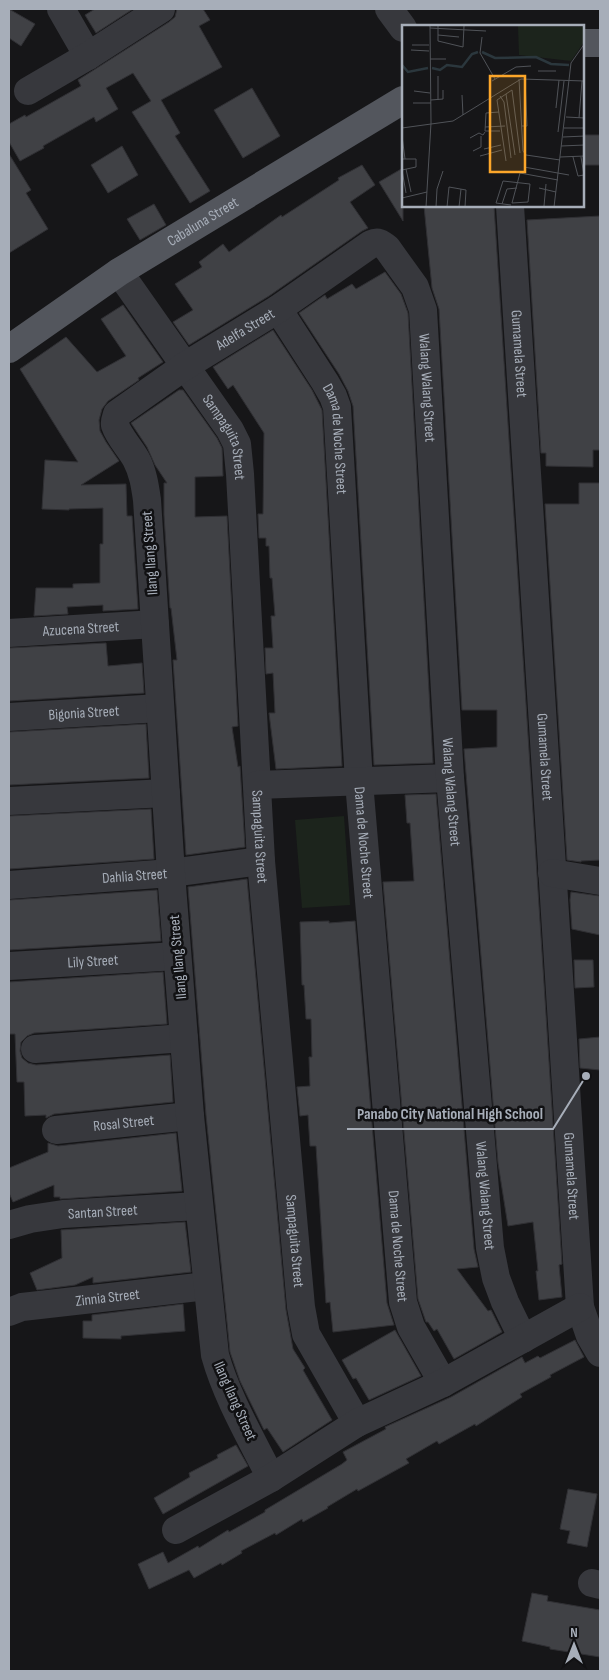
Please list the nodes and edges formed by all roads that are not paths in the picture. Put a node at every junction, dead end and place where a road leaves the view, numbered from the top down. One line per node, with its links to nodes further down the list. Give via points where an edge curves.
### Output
1 (62, 9): 7 (street)
2 (161, 9): 7 (street)
3 (389, 9): 4 (street)
4 (402, 27)
5 (584, 43): 6 (main road)
6 (600, 43)
7 (88, 56): 8 (street)
8 (28, 91)
9 (402, 101): 12 (main road, Cabaluna Street)
10 (510, 208): 28 (street, Gumamela Street)
11 (387, 248): 13 (street, Adelfa Street, via 381,243 371,244); 21 (street, Walang Walang Street, via 414,287 423,310)
12 (118, 272): 14 (main road, Cabaluna Street); 15 (street, Sampaguita Street)
13 (278, 309): 15 (street, Adelfa Street); 22 (street, Dama de Noche Street, via 326,382 337,407)
14 (9, 349)
15 (185, 366): 16 (street, Adelfa Street, via 118,414 115,424); 23 (street, Sampaguita Street, via 230,430 238,450)
16 (118, 430): 17 (street, Ilang Ilang Street, via 144,478)
17 (155, 624): 18 (street, Azucena Street); 19 (street, Ilang Ilang Street)
18 (9, 633)
19 (160, 708): 20 (street, Bigonia Street); 24 (street, Ilang Ilang Street)
20 (9, 716)
21 (450, 778): 22 (street); 42 (street, Walang Walang Street, via 490,1248 496,1278)
22 (359, 782): 23 (street); 44 (street, Dama de Noche Street, via 402,1302 411,1328)
23 (257, 785): 26 (street, Sampaguita Street)
24 (166, 793): 25 (street); 27 (street, Ilang Ilang Street)
25 (9, 801)
26 (261, 862): 27 (street, Dahlia Street); 45 (street, Sampaguita Street, via 299,1287 306,1334)
27 (171, 873): 30 (street, Dahlia Street); 31 (street, Ilang Ilang Street)
28 (552, 873): 29 (street); 40 (street, Gumamela Street)
29 (600, 881)
30 (9, 885)
31 (177, 956): 32 (street, Lily Street); 33 (street, Ilang Ilang Street)
32 (9, 966)
33 (184, 1038): 34 (street); 35 (street, Ilang Ilang Street)
34 (35, 1049)
35 (190, 1116): 36 (street, Rosal Street); 37 (street, Ilang Ilang Street)
36 (56, 1130)
37 (198, 1206): 38 (street, Santan Street, via 63,1214 30,1218); 39 (street, Ilang Ilang Street)
38 (9, 1225)
39 (207, 1286): 41 (street, Zinnia Street, via 22,1307); 46 (street, Ilang Ilang Street, via 215,1355 221,1375)
40 (580, 1307): 42 (street); 43 (street, Gumamela Street)
41 (9, 1312)
42 (523, 1339): 44 (street)
43 (600, 1353)
44 (443, 1383): 45 (street)
45 (357, 1423): 46 (street)
46 (271, 1478): 47 (street)
47 (176, 1530)

